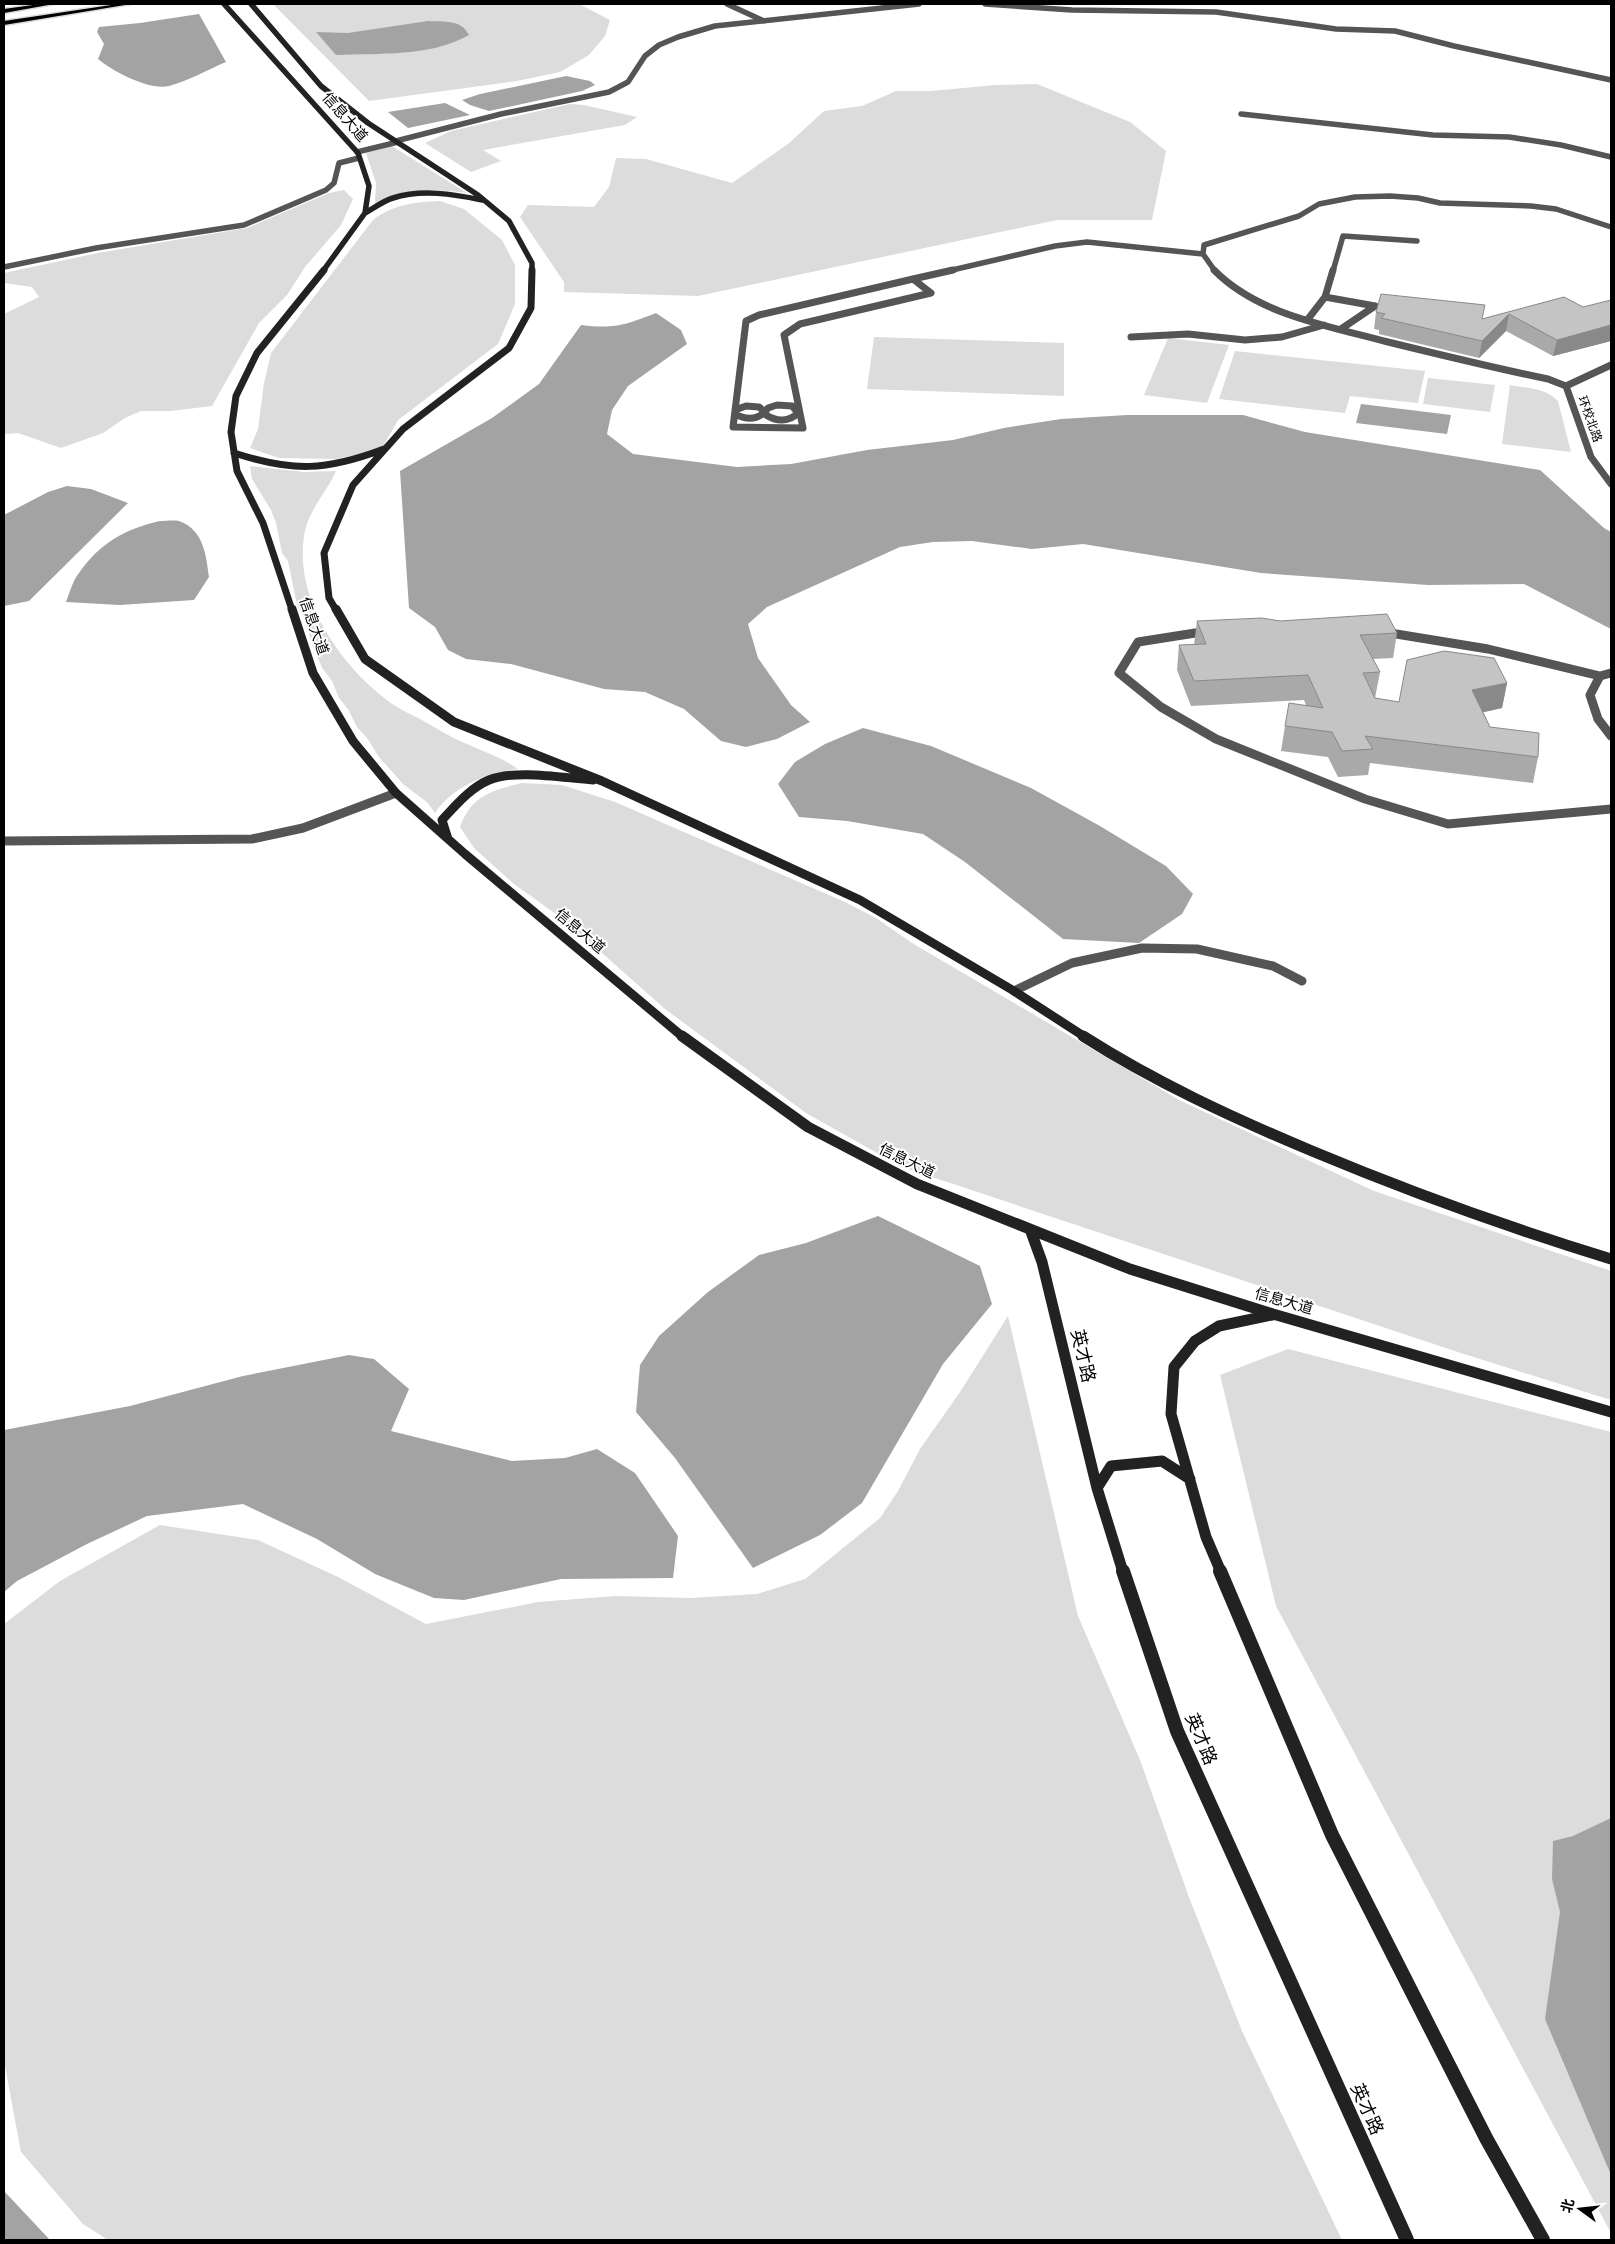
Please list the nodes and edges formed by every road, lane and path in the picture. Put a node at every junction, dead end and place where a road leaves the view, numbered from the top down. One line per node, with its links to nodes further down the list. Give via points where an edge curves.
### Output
1 (51, 4): 8 (main road)
2 (128, 4): 10 (main road)
3 (224, 4): 14 (main road, 信息大道)
4 (250, 4): 13 (main road, 信息大道, via 321,86)
5 (728, 4): 9 (street)
6 (919, 4): 9 (street)
7 (985, 4): 11 (street, via 1072,10 1216,12 1336,29 1396,31)
8 (4, 11)
9 (764, 21): 13 (street, via 715,26 685,34 654,49 645,56 635,74 620,87 606,93 530,108)
10 (4, 23)
11 (1611, 80)
12 (1241, 114): 15 (street, via 1433,135 1509,137)
13 (397, 142): 14 (street); 16 (main road, 信息大道)
14 (358, 155): 17 (main road, 信息大道, via 369,186); 21 (street, via 339,162 334,183 326,190 244,225 96,248)
15 (1611, 158)
16 (485, 201): 17 (main road, via 425,194 392,199); 33 (main road, 信息大道, via 509,221 532,263 531,308 508,348 403,429)
17 (365, 213): 34 (main road, 信息大道, via 332,260 257,353 236,396 231,432)
18 (1611, 227): 20 (street, via 1548,208 1440,204 1390,196 1355,197 1319,204 1299,216 1204,245)
19 (1417, 241): 23 (street, via 1343,236)
20 (1204, 254): 22 (street, via 1069,243); 24 (street, via 1208,264 1236,287 1260,302)
21 (4, 267)
22 (913, 279): 30 (street, via 759,315 746,321); 32 (street, via 931,293 800,324 784,335)
23 (1325, 297): 24 (street); 26 (street, via 1375,306)
24 (1308, 319): 25 (street)
25 (1324, 325): 26 (street); 27 (street, via 1282,337 1245,340 1188,334)
26 (1341, 329): 29 (street)
27 (1130, 337)
28 (1611, 365): 29 (street)
29 (1566, 386): 35 (street, 环校北路, via 1591,457)
30 (734, 412): 31 (street, via 750,405); 31 (street, via 741,418 751,419 761,417); 32 (street, via 733,427 803,428)
31 (765, 412): 32 (street, via 768,417 784,420); 32 (street, via 768,408 782,405 796,408)
32 (798, 413)
33 (386, 448): 34 (main road, via 324,467 274,465); 41 (main road, 信息大道, via 353,485 324,553 329,598 365,659 454,722)
34 (234, 453): 42 (main road, 信息大道, via 237,471 263,523 313,673 353,742)
35 (1611, 484)
36 (1216, 629): 43 (street, via 1138,642 1118,673 1161,707 1216,740 1365,799 1448,824)
37 (1372, 633): 39 (street, via 1391,632 1488,649)
38 (1611, 673): 39 (street)
39 (1600, 676): 40 (street, via 1590,695 1598,719)
40 (1611, 736)
41 (602, 781): 44 (main road, via 537,776 495,778 464,796 442,820); 47 (main road, 信息大道, via 860,900)
42 (396, 792): 44 (main road, 信息大道); 45 (street, via 303,828 252,839)
43 (1611, 808)
44 (448, 840): 48 (main road, 信息大道, via 687,1040 808,1127 917,1184)
45 (4, 841)
46 (1302, 981): 47 (street, via 1273,966 1197,949 1142,948 1072,963)
47 (1014, 992): 49 (main road, 信息大道, via 1121,1060 1238,1120 1357,1170 1522,1232)
48 (1030, 1229): 50 (main road, 信息大道, via 1130,1269); 53 (main road, 英才路, via 1042,1262)
49 (1611, 1259)
50 (1273, 1314): 51 (main road, 信息大道); 52 (main road, via 1219,1326 1195,1341 1174,1367 1171,1414)
51 (1611, 1412)
52 (1190, 1479): 53 (main road, via 1162,1461 1130,1463 1111,1466); 55 (main road, via 1206,1537 1332,1835 1486,2138)
53 (1096, 1488): 54 (main road, 英才路, via 1177,1731)
54 (1406, 2240)
55 (1542, 2240)

